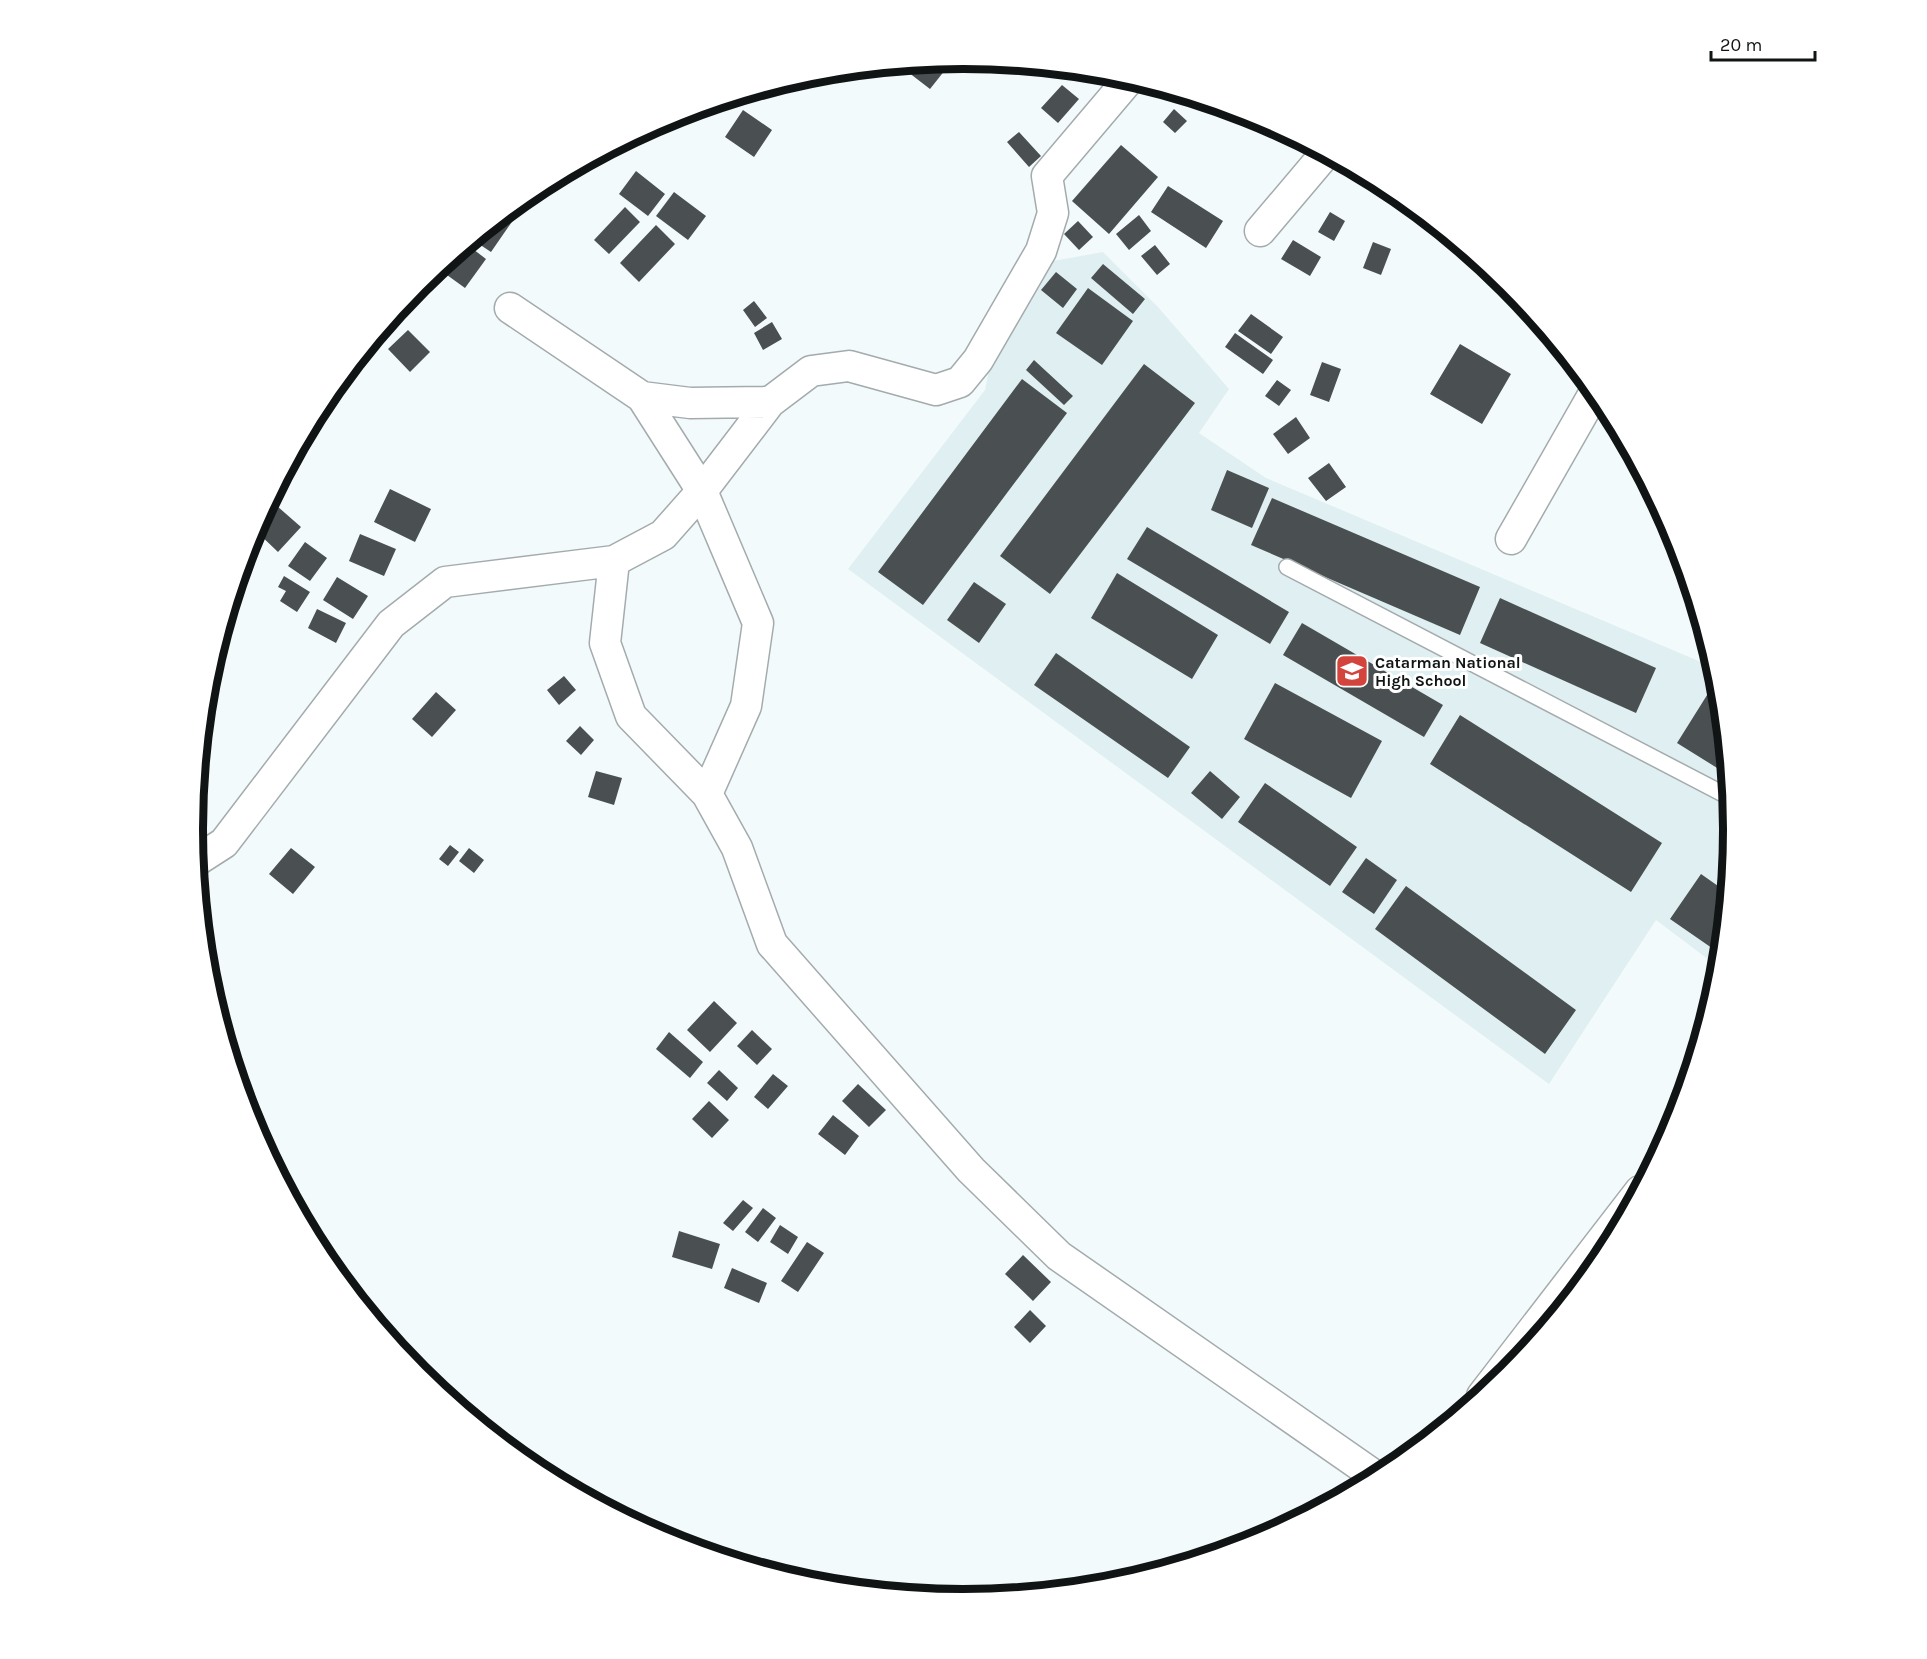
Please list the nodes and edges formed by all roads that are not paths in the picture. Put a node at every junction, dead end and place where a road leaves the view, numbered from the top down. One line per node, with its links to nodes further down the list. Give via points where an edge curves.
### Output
1 (1123, 86): 7 (street, via 1047,176 1053,213 1041,250 978,360 960,382 936,390 849,366 811,371)
2 (1321, 159): 3 (street)
3 (1260, 231)
4 (510, 308): 5 (street)
5 (642, 397): 7 (street, via 690,403); 8 (street)
6 (1591, 400): 9 (street)
7 (770, 402): 8 (street)
8 (702, 491): 10 (street, via 663,535); 12 (street, via 758,623 746,706)
9 (1511, 539)
10 (614, 561): 12 (street, via 605,643 631,716); 14 (street, via 445,582 391,624 224,843)
11 (1287, 567): 13 (lane)
12 (707, 794): 17 (street, via 737,848 772,944 971,1170 1059,1256)
13 (1723, 794)
14 (204, 856)
15 (1608, 1232): 16 (street)
16 (1519, 1348)
17 (1369, 1472)

